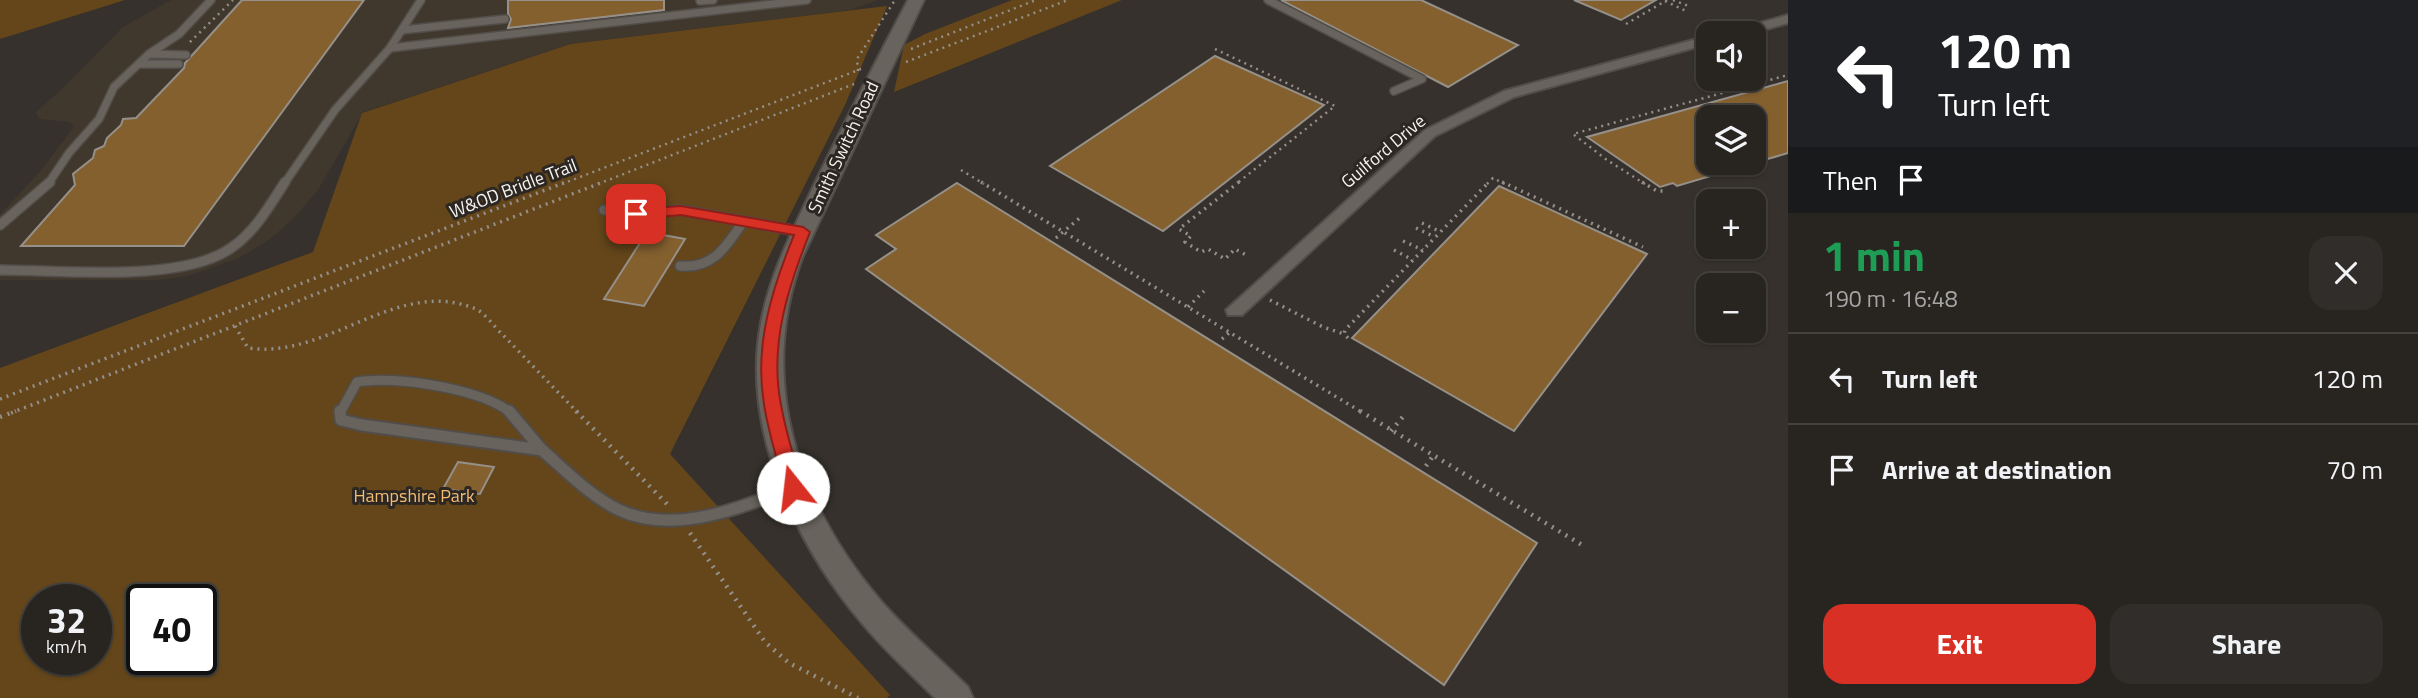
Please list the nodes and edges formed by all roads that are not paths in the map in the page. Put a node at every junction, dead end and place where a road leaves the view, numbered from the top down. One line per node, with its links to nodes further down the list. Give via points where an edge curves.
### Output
1 (211, 0): 15 (lane, via 179,34)
2 (421, 0): 12 (lane)
3 (713, 0): 7 (lane)
4 (807, 0): 8 (lane)
5 (916, 0): 23 (street, Smith Switch Road, via 870,71)
6 (1268, 0): 19 (lane, via 1422,79)
7 (700, 1): 8 (lane)
8 (702, 11): 14 (lane)
9 (505, 19): 12 (lane)
10 (1788, 19): 11 (street)
11 (1766, 25)
12 (402, 30): 14 (lane)
13 (1696, 43): 26 (street, Guilford Drive, via 1509,94 1430,133)
14 (390, 48): 25 (lane, via 335,110 253,228 232,248 205,263 165,271)
15 (149, 54): 16 (lane); 17 (lane)
16 (186, 55)
17 (139, 64): 18 (lane); 22 (lane, via 114,87 99,119 51,181)
18 (179, 64)
19 (1394, 90)
20 (604, 210): 21 (lane, via 619,214 681,210)
21 (743, 222): 23 (lane); 24 (lane, via 721,255 708,264)
22 (0, 225)
23 (803, 232): 28 (street, Smith Switch Road, via 782,282 770,369 772,403)
24 (680, 266)
25 (0, 270)
26 (1235, 310)
27 (542, 450): 27 (lane, via 511,412 496,401 471,393 377,377 357,383 340,410 341,419 362,425); 28 (lane, via 583,486 620,510 645,517 681,520 720,514)
28 (793, 488): 29 (street, Smith Switch Road, via 862,601)
29 (957, 698)

